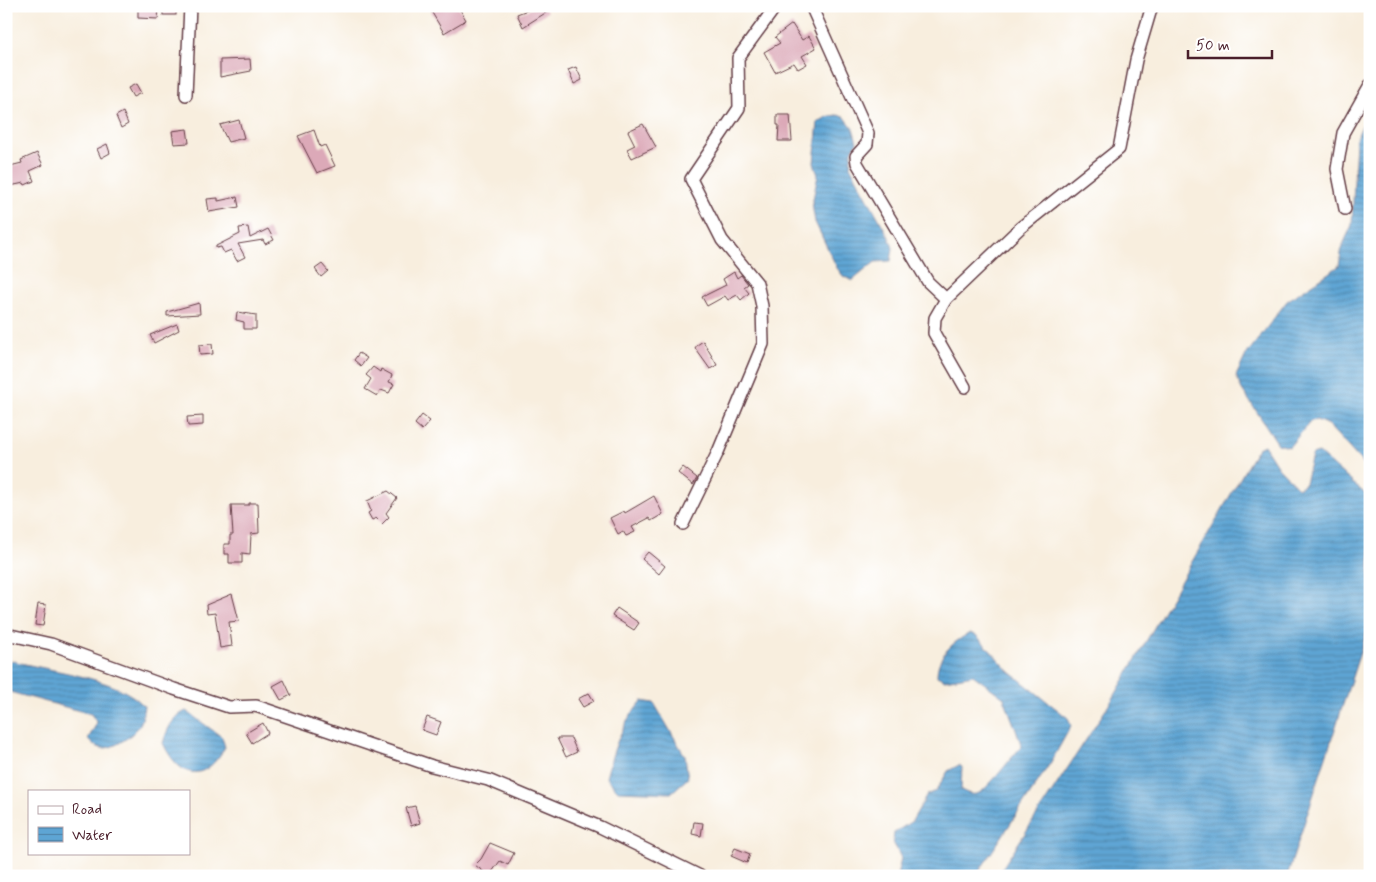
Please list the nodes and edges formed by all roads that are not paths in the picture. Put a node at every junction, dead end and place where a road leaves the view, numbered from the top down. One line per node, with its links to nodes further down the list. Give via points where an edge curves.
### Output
1 (190, 6): 6 (street)
2 (776, 6): 10 (street, via 738,58 739,108 692,179 722,240 757,283 762,306 763,344 718,452)
3 (811, 6): 8 (street, via 868,134 867,144 856,156 857,163 928,282)
4 (1152, 6): 8 (street, via 1136,60 1119,148 1020,228)
5 (1370, 85): 7 (street, via 1343,133 1337,169)
6 (186, 95)
7 (1345, 209)
8 (946, 299): 9 (street, via 935,318 934,333)
9 (965, 387)
10 (683, 524)
11 (6, 634): 12 (street, via 51,644 229,706 256,706 432,766 488,780)
12 (700, 876)

